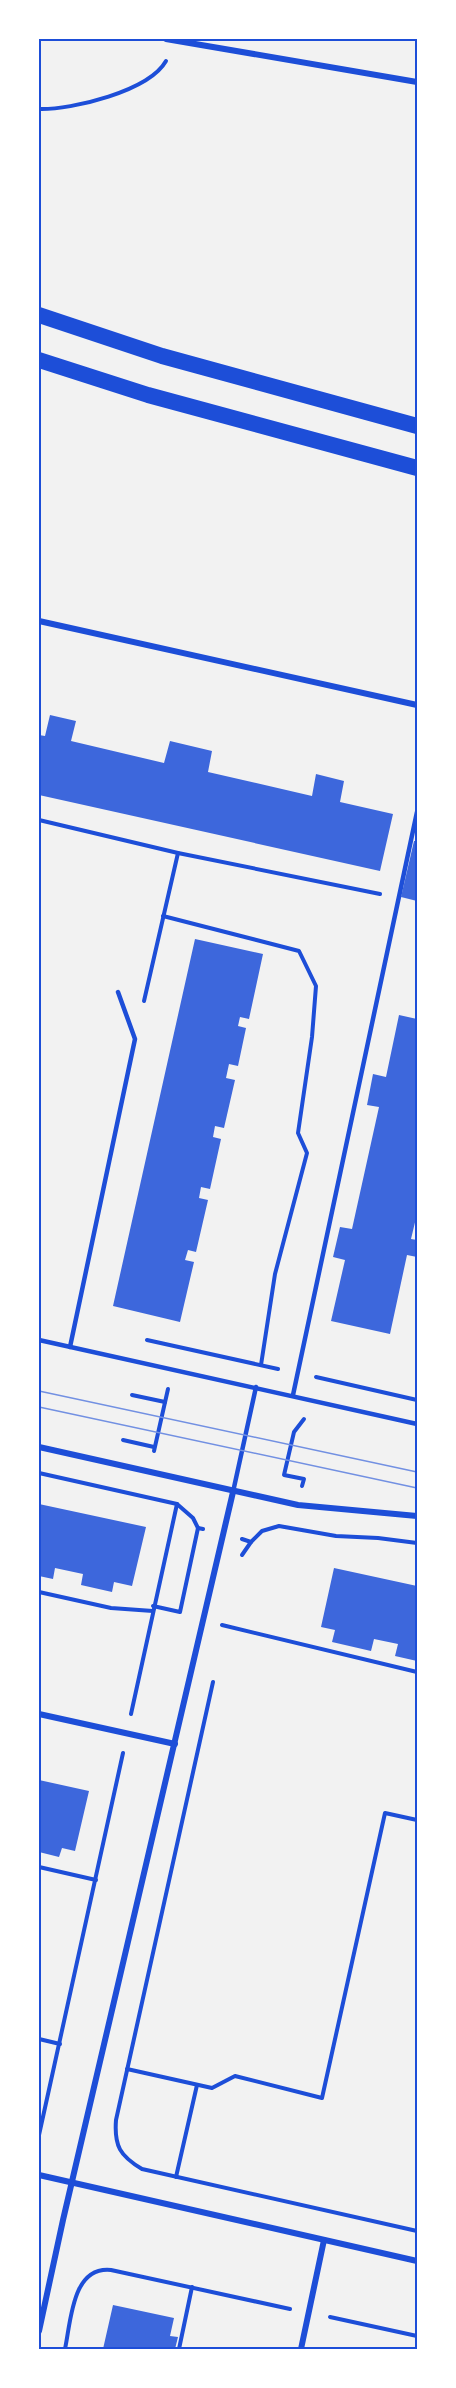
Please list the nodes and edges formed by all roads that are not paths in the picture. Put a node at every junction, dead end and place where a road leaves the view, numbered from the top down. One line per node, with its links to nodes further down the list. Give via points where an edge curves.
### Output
1 (169, 40): 2 (street)
2 (417, 82)
3 (39, 315): 5 (highway, via 174,359)
4 (39, 360): 6 (highway, via 158,398)
5 (417, 426)
6 (417, 468)
7 (39, 621): 8 (street)
8 (417, 705)
9 (417, 812): 14 (lane)
10 (118, 992): 12 (lane, via 135,1039)
11 (39, 1340): 12 (lane)
12 (70, 1347): 13 (lane)
13 (256, 1387): 14 (lane); 17 (lane)
14 (293, 1395): 15 (lane)
15 (417, 1424)
16 (39, 1447): 17 (street)
17 (233, 1491): 18 (street, via 298,1505); 20 (street)
18 (417, 1516)
19 (39, 1714): 20 (street)
20 (175, 1744): 22 (street)
21 (39, 2175): 22 (street)
22 (72, 2182): 23 (street); 25 (street)
23 (324, 2240): 24 (street); 26 (street)
24 (417, 2261)
25 (39, 2331)
26 (301, 2349)

